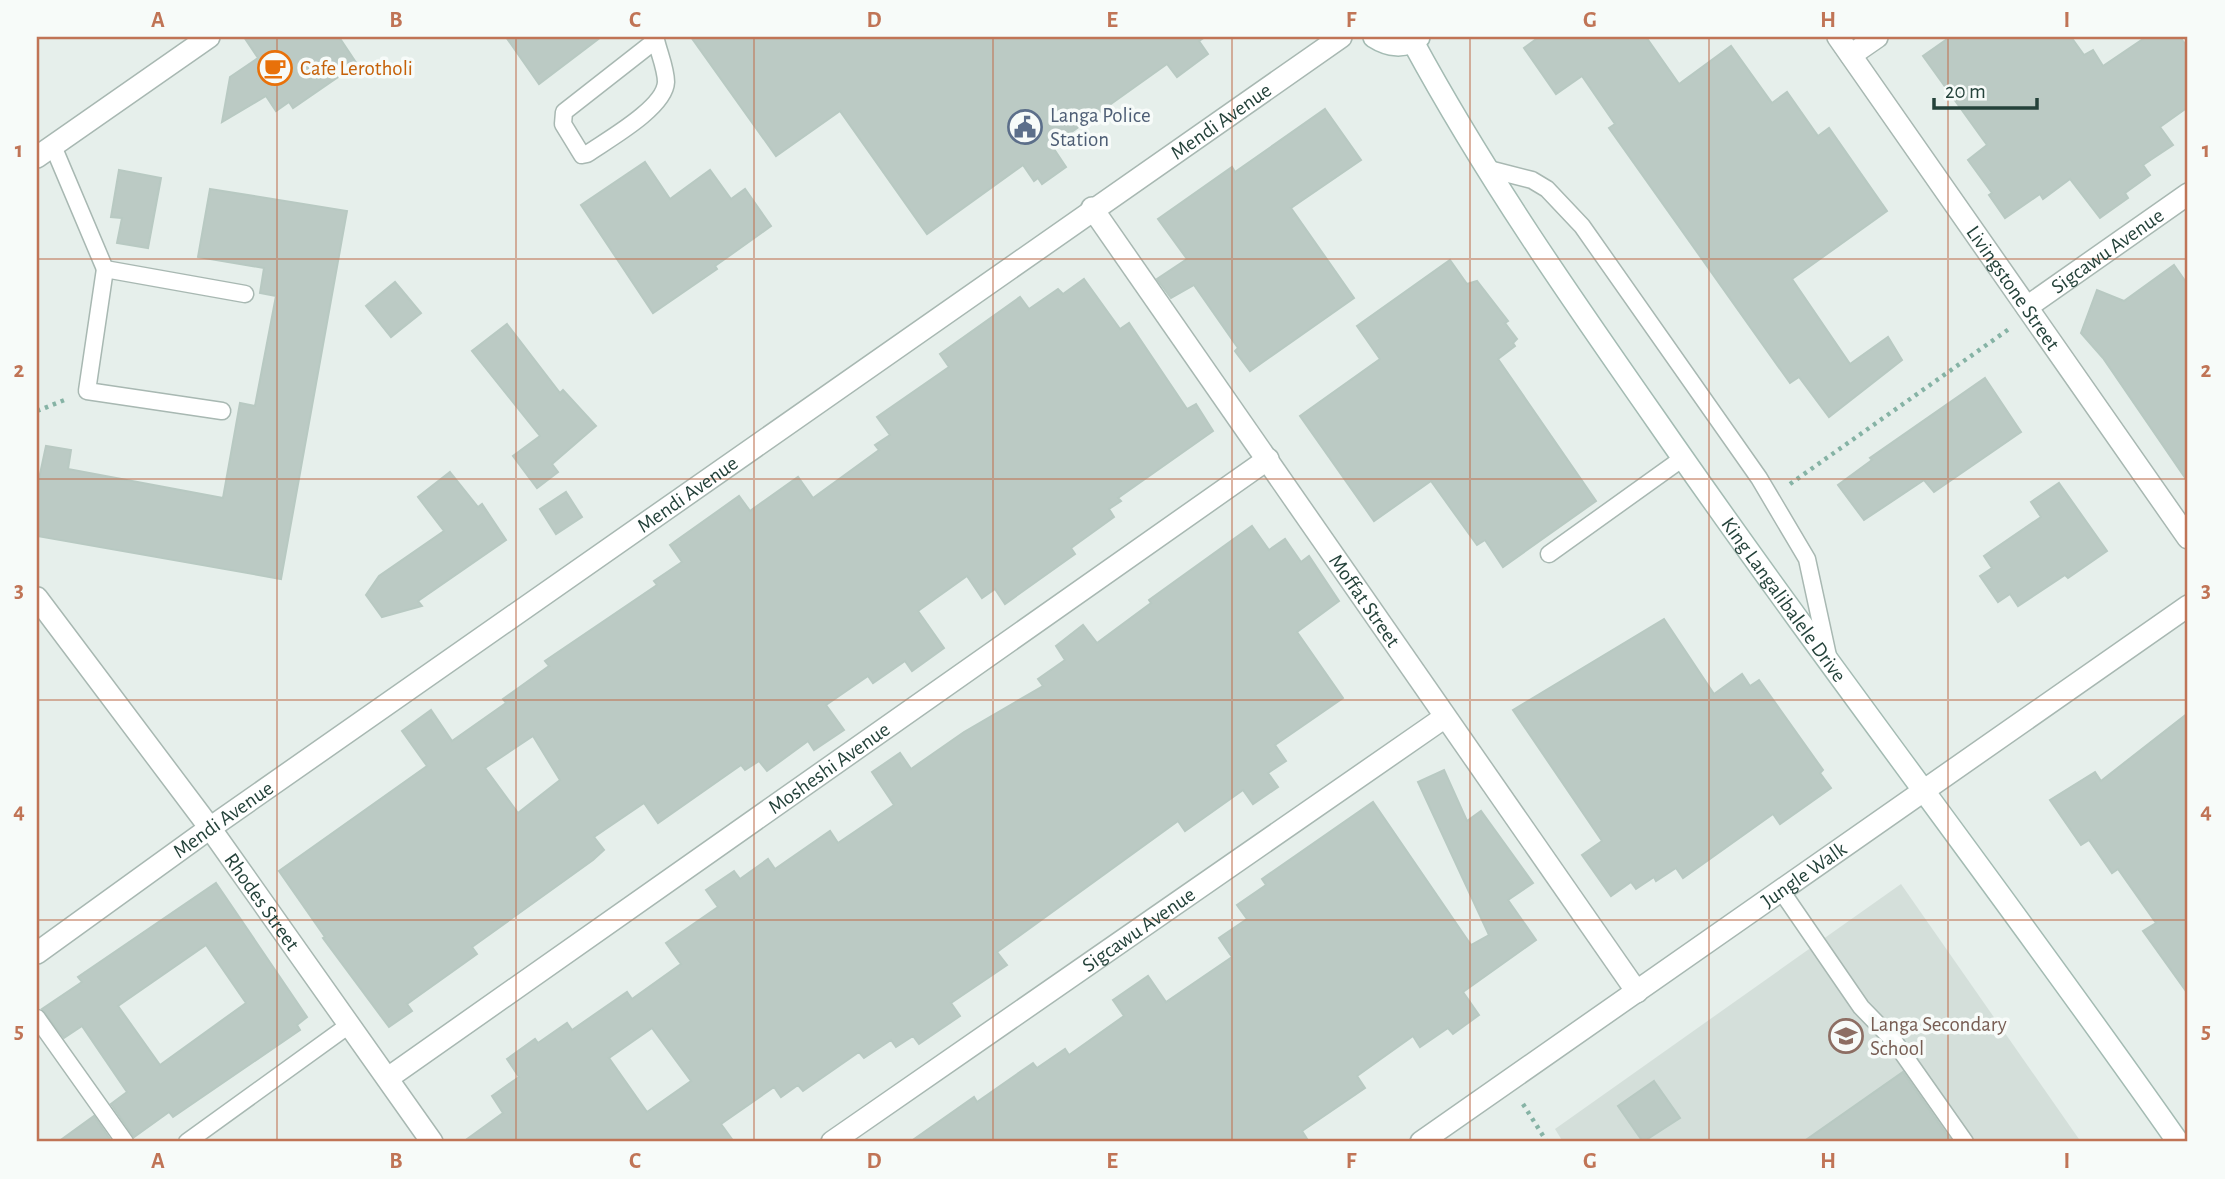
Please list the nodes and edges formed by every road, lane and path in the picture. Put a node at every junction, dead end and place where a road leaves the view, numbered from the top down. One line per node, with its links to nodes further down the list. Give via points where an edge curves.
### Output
1 (209, 37): 9 (street)
2 (1340, 37): 12 (street, Mendi Avenue)
3 (1374, 37): 7 (street, via 1394,45)
4 (1838, 37): 8 (street, Livingstone Street)
5 (1877, 37): 8 (street)
6 (655, 38): 6 (lane, via 666,81 664,93 652,108 582,155 563,124 564,112)
7 (1416, 39): 10 (street, King Langalibalele Drive)
8 (1851, 55): 15 (street, Livingstone Street)
9 (45, 151): 13 (lane)
10 (1485, 169): 17 (street, King Langalibalele Drive); 24 (lane, via 1532,180 1547,189 1582,226 1759,478 1807,559)
11 (2188, 194): 15 (street, Sigcawu Avenue)
12 (1092, 208): 18 (street, Moffat Street); 27 (street, Mendi Avenue)
13 (105, 269): 14 (lane); 16 (lane, via 87,391)
14 (245, 294)
15 (2029, 311): 19 (path); 20 (street, Livingstone Street)
16 (222, 411)
17 (1683, 458): 21 (lane); 24 (street, King Langalibalele Drive)
18 (1268, 459): 25 (street, Moffat Street); 33 (street, Mosheshi Avenue)
19 (1790, 484)
20 (2188, 538)
21 (1549, 554)
22 (37, 598): 27 (street, Rhodes Street)
23 (2188, 606): 26 (street, Jungle Walk)
24 (1829, 664): 26 (street, King Langalibalele Drive)
25 (1445, 717): 30 (street, Moffat Street); 38 (street, Sigcawu Avenue)
26 (1925, 791): 28 (street, Jungle Walk); 42 (street, King Langalibalele Drive)
27 (210, 828): 29 (street, Mendi Avenue); 32 (street, Rhodes Street)
28 (1782, 892): 30 (street, Jungle Walk); 41 (lane, via 1861,1007 1894,1041)
29 (37, 953)
30 (1637, 992): 34 (street, Jungle Walk)
31 (37, 1018): 35 (lane)
32 (349, 1025): 33 (street, Rhodes Street); 36 (lane)
33 (388, 1078): 37 (street, Rhodes Street)
34 (1508, 1081): 39 (street, Jungle Walk); 40 (path)
35 (125, 1142)
36 (187, 1142)
37 (432, 1142)
38 (832, 1142)
39 (1421, 1142)
40 (1547, 1142)
41 (1965, 1142)
42 (2178, 1142)

